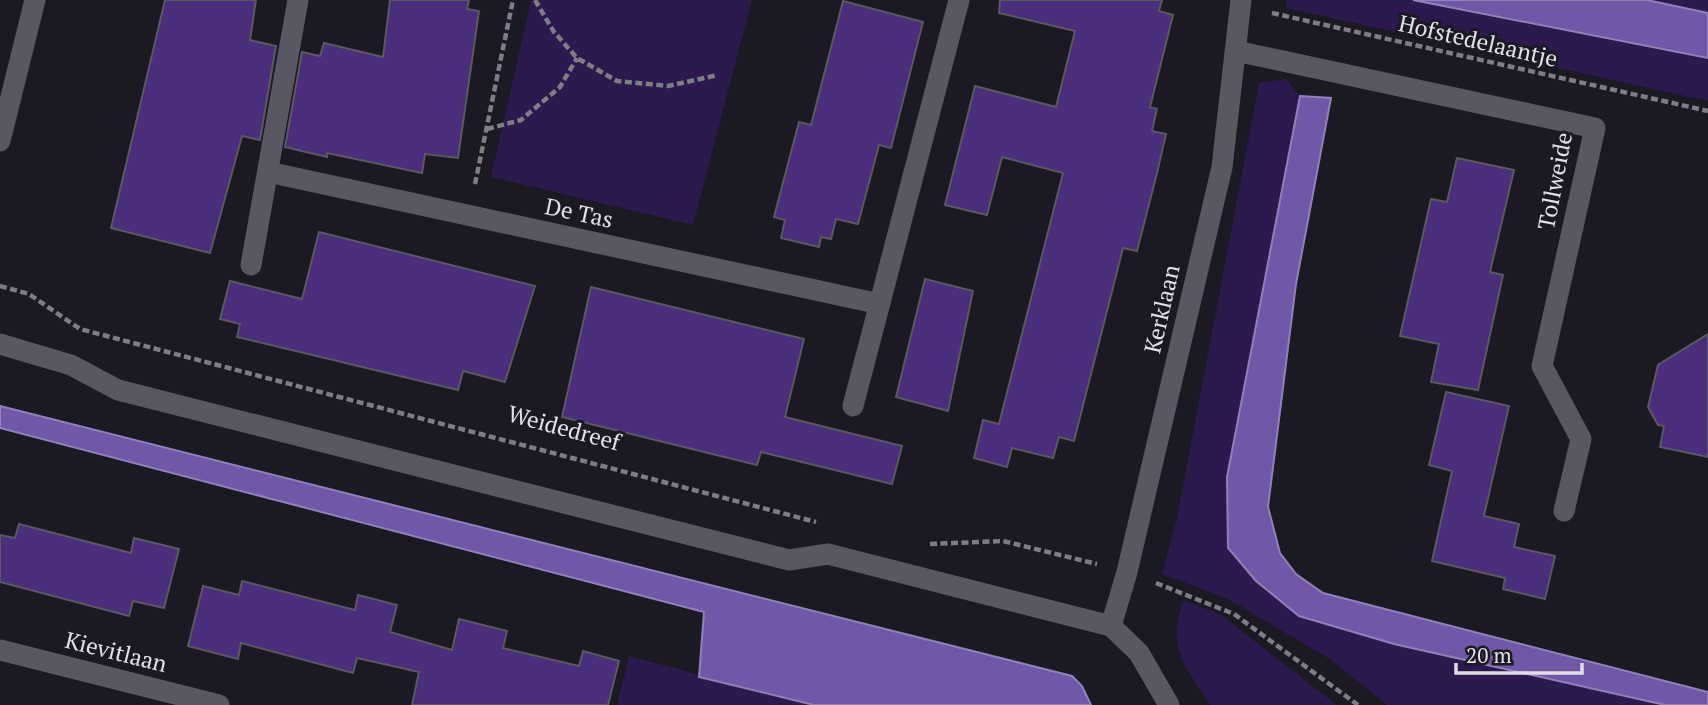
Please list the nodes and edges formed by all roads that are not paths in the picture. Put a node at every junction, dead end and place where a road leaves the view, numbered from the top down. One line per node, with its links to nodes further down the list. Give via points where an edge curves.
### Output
1 (35, 0): 6 (street)
2 (298, 0): 7 (street)
3 (959, 0): 9 (street)
4 (1241, 3): 5 (street, Kerklaan)
5 (1236, 51): 12 (street, Tollweide, via 1595,128 1542,366 1581,439); 13 (street, Kerklaan, via 1222,167)
6 (0, 141)
7 (268, 172): 8 (street); 9 (street, De Tas)
8 (251, 265)
9 (880, 304): 11 (street)
10 (0, 344): 13 (street, via 71,365 118,390 145,397 789,559 828,554)
11 (853, 406)
12 (1564, 511)
13 (1111, 626): 16 (street, via 1139,653)
14 (0, 650): 15 (street, Kievitlaan)
15 (219, 705)
16 (1169, 705)

